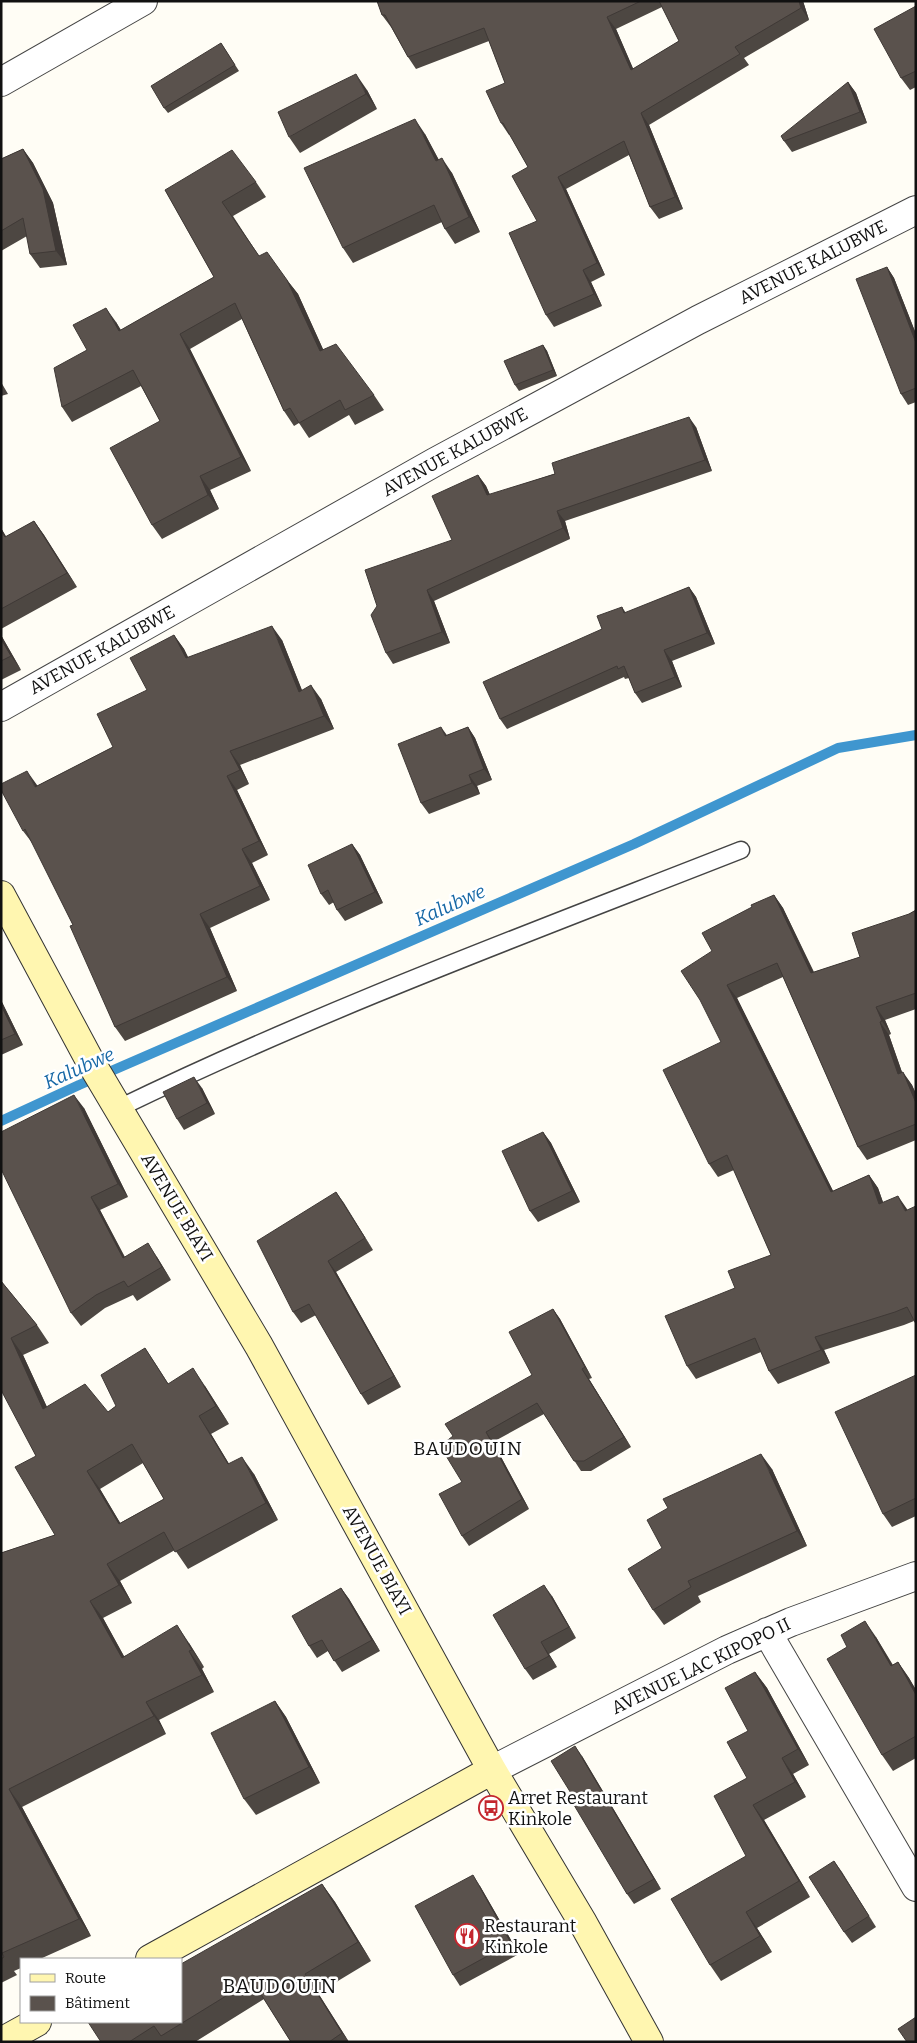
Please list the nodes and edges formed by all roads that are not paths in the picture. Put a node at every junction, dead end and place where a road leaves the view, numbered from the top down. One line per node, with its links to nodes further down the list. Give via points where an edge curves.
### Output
1 (143, 1): 2 (street)
2 (1, 82)
3 (916, 210): 4 (street, AVENUE KALUBWE, via 698,320 435,462)
4 (1, 707)
5 (741, 850): 7 (lane, via 406,981 201,1068)
6 (1, 895): 7 (street, AVENUE BIAYI)
7 (119, 1108): 10 (street, AVENUE BIAYI, via 260,1346)
8 (916, 1576): 9 (street, AVENUE LAC KIPOPO II)
9 (767, 1632): 10 (street, AVENUE LAC KIPOPO II); 11 (street)
10 (492, 1770): 12 (street); 15 (street, AVENUE BIAYI)
11 (916, 1887)
12 (152, 1958)
13 (35, 2023): 14 (street)
14 (1, 2042)
15 (649, 2042)

